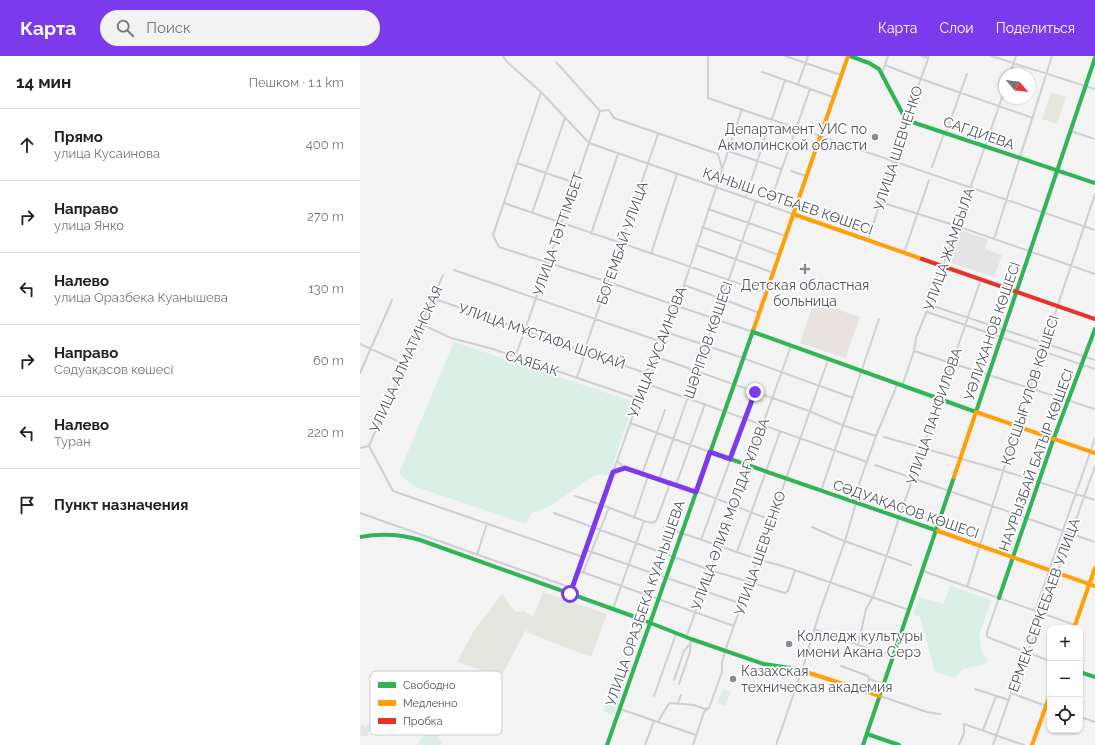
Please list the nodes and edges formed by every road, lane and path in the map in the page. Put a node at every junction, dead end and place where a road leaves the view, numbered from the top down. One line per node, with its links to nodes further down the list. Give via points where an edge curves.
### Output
1 (503, 56): 29 (street, ҚАНЫШ СӘТБАЕВ КӨШЕСІ)
2 (708, 56): 33 (street, via 708,98)
3 (785, 56): 14 (street)
4 (808, 56): 14 (street)
5 (849, 56): 20 (main road, via 873,64); 22 (main road, УЛИЦА ОРАЗБЕКА КУАНЫШЕВА)
6 (888, 56): 16 (street)
7 (922, 56): 11 (street)
8 (991, 56): 15 (street)
9 (1016, 56): 15 (street)
10 (1052, 56): 19 (street)
11 (928, 57): 23 (street, УЛИЦА ШЕВЧЕНКО)
12 (1095, 58): 26 (main road, УӘЛИХАНОВ КӨШЕСІ)
13 (556, 62): 34 (street)
14 (805, 63): 22 (street); 25 (street)
15 (1014, 63): 17 (street); 19 (street)
16 (885, 64): 20 (street); 23 (street)
17 (1012, 68)
18 (762, 72): 24 (street)
19 (1046, 73): 26 (street); 36 (street)
20 (882, 74): 38 (main road)
21 (967, 74): 30 (street)
22 (841, 75): 31 (main road, УЛИЦА ОРАЗБЕКА КУАНЫШЕВА)
23 (921, 79): 30 (street); 38 (street, УЛИЦА ШЕВЧЕНКО)
24 (785, 80): 25 (street); 37 (street)
25 (798, 84): 27 (street)
26 (1086, 86): 28 (street); 40 (main road, УӘЛИХАНОВ КӨШЕСІ)
27 (810, 89): 31 (street); 39 (street)
28 (1095, 89)
29 (541, 92): 35 (street, ҚАНЫШ СӘТБАЕВ КӨШЕСІ); 53 (street)
30 (960, 93): 32 (street); 41 (street)
31 (833, 97): 44 (main road, УЛИЦА ОРАЗБЕКА КУАНЫШЕВА)
32 (999, 106): 36 (street); 47 (street, УЛИЦА ЖАМБЫЛА)
33 (742, 110): 37 (street); 48 (street, УЛИЦА КУСАИНОВА)
34 (600, 111): 42 (street, via 608,110 614,118); 46 (street, УЛИЦА ТӘТТІМБЕТ)
35 (565, 118): 46 (street, ҚАНЫШ СӘТБАЕВ КӨШЕСІ); 60 (street)
36 (1033, 118): 50 (street)
37 (772, 119): 39 (street)
38 (906, 120): 41 (main road, САГДИЕВА); 52 (street, УЛИЦА ШЕВЧЕНКО)
39 (796, 128): 44 (street); 57 (street)
40 (1071, 131): 45 (street); 59 (main road, УӘЛИХАНОВ КӨШЕСІ)
41 (945, 133): 47 (main road, САГДИЕВА); 55 (street)
42 (658, 134): 54 (street, БОГЕМБАЙ УЛИЦА); 56 (street, via 718,154)
43 (766, 134): 51 (street)
44 (820, 136): 52 (street); 62 (main road, УЛИЦА ОРАЗБЕКА КУАНЫШЕВА)
45 (1095, 139)
46 (589, 143): 49 (street, ҚАНЫШ СӘТБАЕВ КӨШЕСІ); 64 (street, УЛИЦА ТӘТТІМБЕТ)
47 (985, 147): 50 (main road, САГДИЕВА); 67 (street, УЛИЦА ЖАМБЫЛА)
48 (728, 151): 51 (street); 56 (street, УЛИЦА КУСАИНОВА)
49 (618, 154): 54 (street, ҚАНЫШ СӘТБАЕВ КӨШЕСІ); 86 (street)
50 (1020, 158): 59 (main road, САГДИЕВА); 70 (street)
51 (757, 161): 57 (street); 69 (street)
52 (893, 161): 67 (street); 72 (street, УЛИЦА ШЕВЧЕНКО)
53 (517, 163): 60 (street); 73 (street)
54 (649, 164): 61 (street, ҚАНЫШ СӘТБАЕВ КӨШЕСІ); 91 (street, БОГЕМБАЙ УЛИЦА)
55 (932, 167)
56 (722, 169): 66 (street, УЛИЦА КУСАИНОВА)
57 (781, 169): 74 (street)
58 (791, 171): 62 (street)
59 (1058, 171): 65 (main road, САГДИЕВА); 76 (main road, УӘЛИХАНОВ КӨШЕСІ)
60 (546, 172): 64 (street); 77 (street)
61 (677, 174): 66 (street, ҚАНЫШ СӘТБАЕВ КӨШЕСІ); 95 (street)
62 (806, 176): 79 (main road, УЛИЦА ОРАЗБЕКА КУАНЫШЕВА)
63 (929, 180): 78 (street)
64 (575, 183): 81 (street, УЛИЦА ТӘТТІМБЕТ)
65 (1095, 183)
66 (715, 187): 69 (street, ҚАНЫШ СӘТБАЕВ КӨШЕСІ); 75 (street, УЛИЦА КУСАИНОВА)
67 (970, 189): 70 (street); 82 (street, УЛИЦА ЖАМБЫЛА)
68 (1095, 194): 83 (street, ҚОСШЫҒҰЛОВ КӨШЕСІ)
69 (746, 197): 71 (street, ҚАНЫШ СӘТБАЕВ КӨШЕСІ)
70 (1006, 200): 76 (street); 88 (street)
71 (756, 201): 74 (street, ҚАНЫШ СӘТБАЕВ КӨШЕСІ); 80 (street, ШӘРІПОВ КӨШЕСІ)
72 (880, 202): 78 (street); 89 (street, УЛИЦА ШЕВЧЕНКО)
73 (504, 203): 77 (street); 98 (street, via 493,235 499,247)
74 (769, 205): 79 (street, ҚАНЫШ СӘТБАЕВ КӨШЕСІ)
75 (708, 209): 80 (street); 84 (street, УЛИЦА КУСАИНОВА)
76 (1044, 212): 83 (street); 93 (main road, УӘЛИХАНОВ КӨШЕСІ)
77 (532, 213): 81 (street)
78 (917, 213): 82 (street); 94 (street)
79 (794, 214): 87 (main road, УЛИЦА ОРАЗБЕКА КУАНЫШЕВА); 89 (main road, ҚАНЫШ СӘТБАЕВ КӨШЕСІ)
80 (748, 223): 87 (street); 90 (street, ШӘРІПОВ КӨШЕСІ)
81 (561, 224): 86 (street); 98 (street, УЛИЦА ТӘТТІМБЕТ)
82 (957, 226): 88 (street); 99 (street, УЛИЦА ЖАМБЫЛА)
83 (1084, 226): 85 (street); 100 (street, ҚОСШЫҒҰЛОВ КӨШЕСІ)
84 (702, 227): 90 (street); 92 (street, УЛИЦА КУСАИНОВА)
85 (1095, 230)
86 (592, 234): 91 (street)
87 (786, 236): 96 (main road, УЛИЦА ОРАЗБЕКА КУАНЫШЕВА)
88 (994, 239): 93 (street)
89 (868, 241): 94 (main road, ҚАНЫШ СӘТБАЕВ КӨШЕСІ)
90 (742, 242): 96 (street); 97 (street, ШӘРІПОВ КӨШЕСІ)
91 (621, 244): 95 (street); 108 (street, БОГЕМБАЙ УЛИЦА)
92 (696, 245): 97 (street); 101 (street, УЛИЦА КУСАИНОВА)
93 (1031, 252): 100 (street); 110 (main road, УӘЛИХАНОВ КӨШЕСІ)
94 (904, 253): 99 (main road, ҚАНЫШ СӘТБАЕВ КӨШЕСІ)
95 (651, 254): 101 (street)
96 (780, 254): 103 (main road, УЛИЦА ОРАЗБЕКА КУАНЫШЕВА)
97 (736, 259): 103 (street); 107 (street, ШӘРІПОВ КӨШЕСІ)
98 (548, 263): 108 (street); 113 (street, УЛИЦА ТӘТТІМБЕТ)
99 (943, 266): 106 (main road, ҚАНЫШ СӘТБАЕВ КӨШЕСІ); 116 (street, УЛИЦА ЖАМБЫЛА, via 934,282)
100 (1071, 266): 104 (street); 118 (street, ҚОСШЫҒҰЛОВ КӨШЕСІ)
101 (689, 267): 107 (street); 109 (street, УЛИЦА КУСАИНОВА)
102 (454, 270): 113 (street)
103 (774, 273): 111 (main road, УЛИЦА ОРАЗБЕКА КУАНЫШЕВА)
104 (1095, 274)
105 (443, 275): 112 (street, УЛИЦА АЛМАТИНСКАЯ)
106 (981, 279): 110 (main road, ҚАНЫШ СӘТБАЕВ КӨШЕСІ); 121 (street, УЛИЦА ПАНФИЛОВА)
107 (729, 280): 111 (street); 114 (street, ШӘРІПОВ КӨШЕСІ)
108 (608, 282): 117 (street); 122 (street, БОГЕМБАЙ УЛИЦА)
109 (684, 285): 114 (street); 117 (street, УЛИЦА КУСАИНОВА)
110 (1017, 292): 118 (main road, ҚАНЫШ СӘТБАЕВ КӨШЕСІ); 130 (main road, УӘЛИХАНОВ КӨШЕСІ)
111 (767, 293): 120 (main road, УЛИЦА ОРАЗБЕКА КУАНЫШЕВА)
112 (432, 298): 126 (street, УЛИЦА АЛМАТИНСКАЯ); 129 (street, УЛИЦА МҰСТАФА ШОҚАЙ)
113 (535, 299): 122 (street); 129 (street, УЛИЦА ТӘТТІМБЕТ)
114 (722, 299): 120 (street); 125 (street, ШӘРІПОВ КӨШЕСІ)
115 (392, 300): 139 (street)
116 (930, 305): 119 (street, УЛИЦА ЖАМБЫЛА); 121 (street)
117 (676, 306): 125 (street); 131 (street, УЛИЦА КУСАИНОВА)
118 (1058, 306): 124 (main road, ҚАНЫШ СӘТБАЕВ КӨШЕСІ); 135 (street, ҚОСШЫҒҰЛОВ КӨШЕСІ)
119 (927, 312): 127 (street); 141 (street, УЛИЦА ЖАМБЫЛА, via 916,338)
120 (760, 313): 132 (main road, УЛИЦА ОРАЗБЕКА КУАНЫШЕВА)
121 (968, 318): 127 (street, УЛИЦА ПАНФИЛОВА); 130 (street)
122 (595, 319): 134 (street); 140 (street, БОГЕМБАЙ УЛИЦА)
123 (879, 319): 157 (street)
124 (1095, 319)
125 (715, 320): 132 (street); 137 (street, ШӘРІПОВ КӨШЕСІ)
126 (421, 324): 144 (street, САЯБАК, via 451,338); 151 (street, УЛИЦА АЛМАТИНСКАЯ)
127 (965, 324): 133 (street); 150 (street, УЛИЦА ПАНФИЛОВА)
128 (1095, 329): 143 (main road, НАУРЫЗБАЙ БАТЫР КӨШЕСІ)
129 (525, 330): 140 (street, УЛИЦА МҰСТАФА ШОҚАЙ); 144 (street, УЛИЦА ТӘТТІМБЕТ)
130 (1004, 330): 133 (main road, УӘЛИХАНОВ КӨШЕСІ); 135 (street)
131 (666, 332): 134 (street, УЛИЦА КУСАИНОВА); 137 (street)
132 (753, 332): 138 (main road); 146 (main road, УЛИЦА ОРАЗБЕКА КУАНЫШЕВА)
133 (1002, 337): 142 (street); 160 (main road, УӘЛИХАНОВ КӨШЕСІ)
134 (662, 342): 145 (street, УЛИЦА КУСАИНОВА)
135 (1045, 343): 142 (street, ҚОСШЫҒҰЛОВ КӨШЕСІ); 143 (street)
136 (360, 344): 139 (street)
137 (707, 345): 146 (street); 154 (street, ШӘРІПОВ КӨШЕСІ)
138 (790, 346): 147 (main road); 156 (street, УЛИЦА ӘЛИЯ МОЛДАҒҰЛОВА)
139 (371, 349): 151 (street); 158 (street)
140 (586, 351): 155 (street, УЛИЦА МҰСТАФА ШОҚАЙ); 161 (street, БОГЕМБАЙ УЛИЦА)
141 (914, 351): 150 (street); 167 (street, УЛИЦА ЖАМБЫЛА)
142 (1043, 351): 152 (street); 168 (street, ҚОСШЫҒҰЛОВ КӨШЕСІ)
143 (1085, 356): 148 (street); 152 (main road, НАУРЫЗБАЙ БАТЫР КӨШЕСІ)
144 (514, 357): 161 (street, САЯБАК)
145 (657, 357): 149 (street, УЛИЦА КУСАИНОВА); 154 (street)
146 (743, 358): 156 (street); 164 (main road, УЛИЦА ОРАЗБЕКА КУАНЫШЕВА)
147 (828, 360): 157 (main road); 166 (street, УЛИЦА ШЕВЧЕНКО)
148 (1095, 360)
149 (656, 361): 155 (street); 159 (street, УЛИЦА КУСАИНОВА)
150 (952, 362): 160 (street); 173 (street, УЛИЦА ПАНФИЛОВА)
151 (404, 364): 196 (street, УЛИЦА АЛМАТИНСКАЯ)
152 (1082, 364): 153 (street); 174 (main road, НАУРЫЗБАЙ БАТЫР КӨШЕСІ)
153 (1095, 369)
154 (697, 371): 164 (street); 170 (street, ШӘРІПОВ КӨШЕСІ)
155 (645, 372): 159 (street, УЛИЦА МҰСТАФА ШОҚАЙ); 162 (street)
156 (781, 372): 166 (street); 171 (street, УЛИЦА ӘЛИЯ МОЛДАҒҰЛОВА)
157 (862, 372): 165 (main road); 172 (street)
158 (360, 373)
159 (651, 374): 162 (street, УЛИЦА КУСАИНОВА)
160 (989, 374): 168 (street); 181 (main road, УӘЛИХАНОВ КӨШЕСІ)
161 (577, 377): 176 (street, САЯБАК, via 634,397 637,400)
162 (649, 381): 163 (street, УЛИЦА КУСАИНОВА)
163 (647, 384): 170 (street); 176 (street, УЛИЦА КУСАИНОВА)
164 (733, 384): 169 (street); 179 (main road, УЛИЦА ОРАЗБЕКА КУАНЫШЕВА)
165 (897, 384): 167 (main road); 189 (street)
166 (818, 386): 172 (street); 180 (street, УЛИЦА ШЕВЧЕНКО)
167 (902, 386): 173 (main road)
168 (1030, 387): 174 (street); 186 (street, ҚОСШЫҒҰЛОВ КӨШЕСІ)
169 (755, 392): 171 (street); 182 (street)
170 (688, 398): 175 (street); 192 (street, ШӘРІПОВ КӨШЕСІ)
171 (772, 398): 180 (street); 184 (street, УЛИЦА ӘЛИЯ МОЛДАҒҰЛОВА)
172 (853, 398): 185 (street)
173 (940, 399): 181 (main road); 198 (street, УЛИЦА ПАНФИЛОВА)
174 (1068, 400): 177 (street); 194 (main road, НАУРЫЗБАЙ БАТЫР КӨШЕСІ)
175 (705, 404): 179 (street); 195 (street)
176 (636, 407): 183 (street, УЛИЦА КУСАИНОВА)
177 (1095, 409)
178 (665, 410): 188 (street)
179 (724, 411): 182 (street); 200 (main road, УЛИЦА ОРАЗБЕКА КУАНЫШЕВА)
180 (809, 411): 185 (street); 193 (street, УЛИЦА ШЕВЧЕНКО)
181 (976, 412): 186 (main road); 203 (main road, УӘЛИХАНОВ КӨШЕСІ)
182 (745, 419): 184 (street); 202 (street)
183 (630, 423): 188 (street); 204 (street, УЛИЦА КУСАИНОВА)
184 (763, 425): 187 (street); 206 (street, УЛИЦА ӘЛИЯ МОЛДАҒҰЛОВА)
185 (842, 425): 189 (street); 199 (street)
186 (1017, 426): 194 (main road); 211 (street, ҚОСШЫҒҰЛОВ КӨШЕСІ)
187 (780, 432): 193 (street); 210 (street)
188 (657, 433): 192 (street); 213 (street)
189 (876, 436): 205 (street)
190 (884, 437): 198 (street)
191 (1095, 438): 201 (street, ЕРМЕК СЕРКЕБАЕВ УЛИЦА)
192 (674, 439): 195 (street); 217 (street, ШӘРІПОВ КӨШЕСІ)
193 (799, 439): 199 (street); 215 (street, УЛИЦА ШЕВЧЕНКО)
194 (1054, 439): 201 (main road); 218 (main road, НАУРЫЗБАЙ БАТЫР КӨШЕСІ)
195 (690, 445): 200 (street); 220 (street)
196 (369, 446): 197 (street); 242 (street, УЛИЦА АЛМАТИНСКАЯ, via 394,490)
197 (360, 448)
198 (923, 448): 203 (street); 216 (street, УЛИЦА ПАНФИЛОВА)
199 (834, 451): 205 (street); 222 (street)
200 (710, 452): 202 (main road, СӘДУАҚАСОВ КӨШЕСІ); 223 (main road, УЛИЦА ОРАЗБЕКА КУАНЫШЕВА)
201 (1093, 452): 224 (street, ЕРМЕК СЕРКЕБАЕВ УЛИЦА)
202 (730, 459): 206 (main road, СӘДУАҚАСОВ КӨШЕСІ); 227 (street)
203 (960, 459): 211 (street); 221 (main road, УӘЛИХАНОВ КӨШЕСІ)
204 (617, 461): 209 (street); 212 (street, УЛИЦА КУСАИНОВА)
205 (867, 462): 229 (street, via 858,487)
206 (749, 465): 210 (main road, СӘДУАҚАСОВ КӨШЕСІ); 231 (street, УЛИЦА ӘЛИЯ МОЛДАҒҰЛОВА)
207 (875, 465): 216 (street)
208 (1095, 466): 226 (street, ЕРМЕК СЕРКЕБАЕВ УЛИЦА)
209 (625, 468): 212 (street); 213 (street)
210 (765, 471): 215 (main road, СӘДУАҚАСОВ КӨШЕСІ); 234 (street)
211 (1004, 471): 218 (street); 232 (street, ҚОСШЫҒҰЛОВ КӨШЕСІ)
212 (613, 472): 230 (street, УЛИЦА КУСАИНОВА)
213 (642, 474): 214 (street)
214 (648, 476): 217 (street); 237 (street)
215 (786, 478): 222 (main road, СӘДУАҚАСОВ КӨШЕСІ); 240 (street, УЛИЦА ШЕВЧЕНКО)
216 (913, 478): 221 (street); 238 (street, УЛИЦА ПАНФИЛОВА)
217 (659, 480): 219 (street)
218 (1039, 481): 224 (street); 239 (main road, НАУРЫЗБАЙ БАТЫР КӨШЕСІ)
219 (670, 483): 220 (street); 241 (street, via 656,521)
220 (676, 485): 223 (street)
221 (950, 490): 232 (street); 248 (main road, УӘЛИХАНОВ КӨШЕСІ)
222 (821, 491): 229 (main road, СӘДУАҚАСОВ КӨШЕСІ)
223 (696, 492): 227 (street); 249 (main road, УЛИЦА ОРАЗБЕКА КУАНЫШЕВА)
224 (1076, 493): 226 (street); 247 (street, ЕРМЕК СЕРКЕБАЕВ УЛИЦА)
225 (575, 496): 230 (street)
226 (1084, 496): 228 (street); 250 (street, ЕРМЕК СЕРКЕБАЕВ УЛИЦА)
227 (716, 499): 231 (street); 252 (street)
228 (1095, 500)
229 (856, 503): 238 (main road, СӘДУАҚАСОВ КӨШЕСІ); 253 (street)
230 (602, 505): 233 (street); 245 (street, УЛИЦА КУСАИНОВА)
231 (733, 506): 234 (street); 256 (street, УЛИЦА ӘЛИЯ МОЛДАҒҰЛОВА)
232 (993, 506): 239 (street); 257 (street, ҚОСШЫҒҰЛОВ КӨШЕСІ)
233 (609, 507): 237 (street); 246 (street)
234 (750, 512): 240 (street); 260 (street)
235 (360, 513): 261 (street)
236 (554, 513): 245 (street)
237 (634, 518): 241 (street)
238 (899, 518): 248 (main road, СӘДУАҚАСОВ КӨШЕСІ); 263 (street, УЛИЦА ПАНФИЛОВА)
239 (1026, 518): 247 (street); 266 (main road, НАУРЫЗБАЙ БАТЫР КӨШЕСІ)
240 (771, 520): 267 (street, УЛИЦА ШЕВЧЕНКО)
241 (644, 521): 255 (street)
242 (487, 523): 261 (street); 265 (street, УЛИЦА АЛМАТИНСКАЯ)
243 (664, 527): 249 (street)
244 (812, 527): 253 (street)
245 (594, 528): 246 (street); 258 (street, УЛИЦА КУСАИНОВА)
246 (599, 530): 255 (street); 259 (street)
247 (1062, 530): 250 (street); 274 (street, ЕРМЕК СЕРКЕБАЕВ УЛИЦА)
248 (936, 531): 257 (main road, СӘДУАҚАСОВ КӨШЕСІ); 276 (main road, УӘЛИХАНОВ КӨШЕСІ)
249 (682, 533): 252 (street); 262 (main road, УЛИЦА ОРАЗБЕКА КУАНЫШЕВА)
250 (1070, 534): 254 (street); 278 (street, ЕРМЕК СЕРКЕБАЕВ УЛИЦА)
251 (360, 537): 268 (main road, via 382,534 411,537)
252 (701, 540): 256 (street)
253 (845, 542): 263 (street); 281 (street)
254 (1095, 542)
255 (636, 543): 262 (street); 269 (street)
256 (718, 546): 260 (street); 272 (street, УЛИЦА ӘЛИЯ МОЛДАҒҰЛОВА)
257 (980, 547): 266 (main road, СӘДУАҚАСОВ КӨШЕСІ); 285 (street, ҚОСШЫҒҰЛОВ КӨШЕСІ)
258 (586, 550): 259 (street); 265 (street, УЛИЦА КУСАИНОВА)
259 (591, 552): 269 (street); 277 (street)
260 (736, 552): 267 (street)
261 (477, 555): 264 (street)
262 (674, 556): 272 (street); 279 (main road, УЛИЦА ОРАЗБЕКА КУАНЫШЕВА)
263 (886, 556): 270 (street); 290 (street, УЛИЦА ПАНФИЛОВА)
264 (483, 557): 268 (street); 286 (street)
265 (583, 557): 275 (street, УЛИЦА КУСАИНОВА)
266 (1012, 558): 274 (main road, СӘДУАҚАСОВ КӨШЕСІ); 292 (main road, НАУРЫЗБАЙ БАТЫР КӨШЕСІ)
267 (757, 559): 273 (street); 280 (street, УЛИЦА ШЕВЧЕНКО)
268 (481, 562): 288 (main road)
269 (629, 565): 279 (street); 283 (street)
270 (911, 565)
271 (1095, 568): 282 (main road)
272 (710, 570): 280 (street); 287 (street, УЛИЦА ӘЛИЯ МОЛДАҒҰЛОВА)
273 (795, 570): 280 (street, via 787,593); 281 (street)
274 (1048, 570): 278 (main road, СӘДУАҚАСОВ КӨШЕСІ); 296 (street, ЕРМЕК СЕРКЕБАЕВ УЛИЦА)
275 (578, 571): 277 (street); 286 (street, УЛИЦА КУСАИНОВА)
276 (923, 571): 285 (street); 289 (main road, УӘЛИХАНОВ КӨШЕСІ)
277 (583, 573): 283 (street)
278 (1057, 574): 282 (main road, СӘДУАҚАСОВ КӨШЕСІ); 298 (street, ЕРМЕК СЕРКЕБАЕВ УЛИЦА)
279 (666, 577): 287 (street); 291 (main road, УЛИЦА ОРАЗБЕКА КУАНЫШЕВА)
280 (750, 582): 293 (street, УЛИЦА ШЕВЧЕНКО)
281 (831, 582): 290 (street); 303 (street)
282 (1089, 584): 284 (main road, СӘДУАҚАСОВ КӨШЕСІ); 301 (main road)
283 (621, 586): 291 (street); 294 (street)
284 (1095, 586)
285 (967, 587): 292 (street)
286 (572, 588): 288 (street, УЛИЦА КУСАИНОВА)
287 (703, 591): 293 (street); 297 (street, УЛИЦА ӘЛИЯ МОЛДАҒҰЛОВА)
288 (570, 594): 294 (main road)
289 (915, 594): 295 (main road, УӘЛИХАНОВ КӨШЕСІ); 324 (main road)
290 (873, 597): 295 (street); 306 (street, УЛИЦА ПАНФИЛОВА, via 866,609)
291 (658, 598): 297 (street); 299 (main road, УЛИЦА ОРАЗБЕКА КУАНЫШЕВА)
292 (999, 598): 296 (street); 308 (street, via 987,635)
293 (742, 604): 302 (street, УЛИЦА ШЕВЧЕНКО)
294 (613, 609): 299 (main road)
295 (909, 610): 309 (main road, УӘЛИХАНОВ КӨШЕСІ)
296 (1035, 611): 298 (street)
297 (695, 612): 302 (street); 305 (street, УЛИЦА ӘЛИЯ МОЛДАҒҰЛОВА)
298 (1043, 614): 300 (street); 308 (street, ЕРМЕК СЕРКЕБАЕВ УЛИЦА)
299 (650, 623): 304 (main road); 331 (main road, УЛИЦА ОРАЗБЕКА КУАНЫШЕВА)
300 (1071, 625)
301 (1074, 625)
302 (734, 626): 307 (street, УЛИЦА ШЕВЧЕНКО)
303 (814, 629): 306 (street); 312 (street)
304 (676, 634): 305 (main road); 323 (street)
305 (689, 640): 307 (main road); 316 (street, УЛИЦА ӘЛИЯ МОЛДАҒҰЛОВА); 317 (street, УЛИЦА ӘЛИЯ МОЛДАҒҰЛОВА, via 690,652)
306 (858, 645): 309 (street)
307 (725, 651): 312 (main road, via 764,664); 330 (street, УЛИЦА ШЕВЧЕНКО, via 722,672)
308 (1027, 652): 310 (street); 321 (street, ЕРМЕК СЕРКЕБАЕВ УЛИЦА)
309 (894, 656): 318 (main road)
310 (1047, 660)
311 (841, 666): 315 (street, via 868,676)
312 (802, 670): 320 (main road); 344 (street)
313 (1083, 673): 314 (main road)
314 (1095, 677)
315 (869, 679): 318 (street); 320 (street)
316 (674, 680)
317 (679, 684)
318 (884, 684): 324 (main road)
319 (975, 689): 325 (street)
320 (865, 691): 324 (main road)
321 (1011, 693): 326 (street, ЕРМЕК СЕРКЕБАЕВ УЛИЦА); 328 (street)
322 (681, 695): 327 (street)
323 (654, 696)
324 (880, 696): 332 (street); 338 (main road)
325 (996, 696): 326 (street); 337 (street)
326 (1009, 700): 340 (street, ЕРМЕК СЕРКЕБАЕВ УЛИЦА)
327 (678, 703): 330 (street); 335 (street, via 669,704)
328 (1047, 704)
329 (1047, 707): 350 (main road)
330 (709, 708): 339 (street, УЛИЦА ШЕВЧЕНКО, via 704,712)
331 (620, 709): 334 (street); 341 (main road, УЛИЦА ОРАЗБЕКА КУАНЫШЕВА)
332 (940, 714)
333 (1083, 718): 336 (street)
334 (654, 721): 335 (street); 342 (street)
335 (658, 722): 339 (street)
336 (1095, 722)
337 (983, 731): 340 (street); 347 (street, via 964,724)
338 (867, 734): 345 (main road); 346 (main road)
339 (696, 735): 343 (street, УЛИЦА ШЕВЧЕНКО)
340 (996, 735): 348 (street, ЕРМЕК СЕРКЕБАЕВ УЛИЦА); 349 (street)
341 (607, 745)
342 (645, 745)
343 (693, 745)
344 (776, 745)
345 (864, 745)
346 (899, 745)
347 (959, 745)
348 (993, 745)
349 (1024, 745)
350 (1032, 745)

